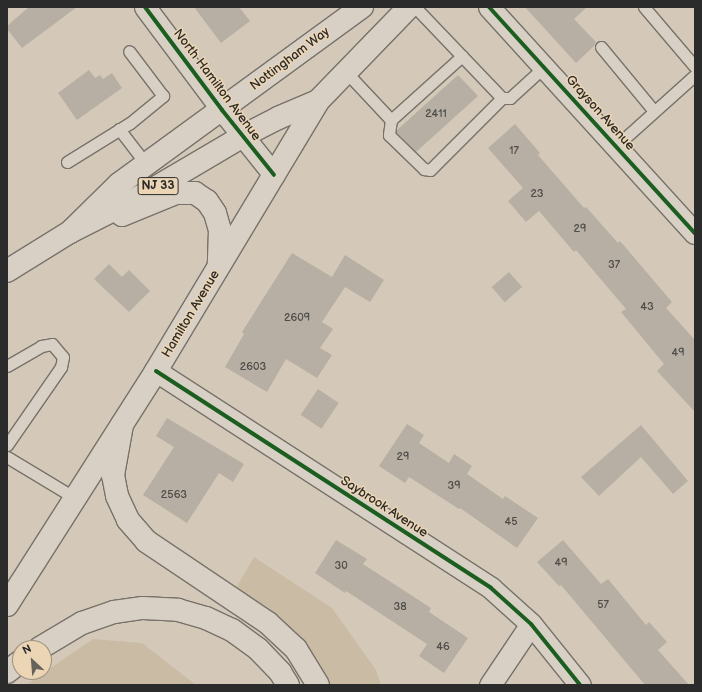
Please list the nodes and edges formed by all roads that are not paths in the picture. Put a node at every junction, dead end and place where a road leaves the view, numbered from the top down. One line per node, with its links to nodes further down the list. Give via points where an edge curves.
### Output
1 (145, 7): 16 (street, North Hamilton Avenue)
2 (362, 7): 16 (main road, Nottingham Way / NJ 33)
3 (409, 7): 12 (main road)
4 (415, 7): 9 (lane)
5 (489, 7): 10 (street, Grayson Avenue)
6 (644, 7): 11 (lane)
7 (601, 47): 17 (lane)
8 (129, 51): 19 (lane, via 162,96)
9 (462, 56): 14 (lane); 18 (lane)
10 (544, 67): 14 (lane, via 510,98); 21 (street, Grayson Avenue)
11 (695, 67)
12 (346, 72): 15 (main road); 18 (lane)
13 (695, 75): 17 (lane)
14 (502, 98): 18 (lane, via 430,170 424,168 389,135)
15 (318, 101): 20 (main road, Nottingham Way / NJ 33); 24 (main road, Hamilton Avenue)
16 (222, 110): 20 (street, North Hamilton Avenue); 23 (main road, Nottingham Way / NJ 33)
17 (654, 111): 21 (lane)
18 (391, 120)
19 (119, 129): 22 (lane); 23 (lane)
20 (243, 136): 24 (street, North Hamilton Avenue); 25 (main road, Nottingham Way / NJ 33, via 143,195)
21 (616, 146): 26 (street, Grayson Avenue)
22 (67, 162)
23 (146, 164): 25 (main road, Nottingham Way / NJ 33, via 119,184)
24 (274, 176): 27 (main road, Hamilton Avenue)
25 (70, 232): 27 (main road, via 131,212 176,193 195,193 207,201 215,213 220,230); 28 (main road, Nottingham Way / NJ 33)
26 (695, 232)
27 (219, 266): 30 (main road, Hamilton Avenue)
28 (7, 271)
29 (7, 366): 32 (lane, via 41,346 52,344 63,357 62,367)
30 (156, 371): 31 (main road, Hamilton Avenue); 36 (street, Saybrook Avenue, via 491,588)
31 (122, 425): 34 (main road, Hamilton Avenue); 39 (main road, via 113,475 117,496 128,520 146,541 268,623 296,650)
32 (7, 445)
33 (7, 457): 34 (lane)
34 (75, 498): 35 (main road, Hamilton Avenue)
35 (7, 605)
36 (531, 624): 40 (street); 41 (street, Saybrook Avenue)
37 (52, 641): 38 (main road, via 82,623 114,612 143,608 178,610 206,618 232,630 258,649 280,672)
38 (288, 685)
39 (318, 685)
40 (490, 685)
41 (580, 685)

